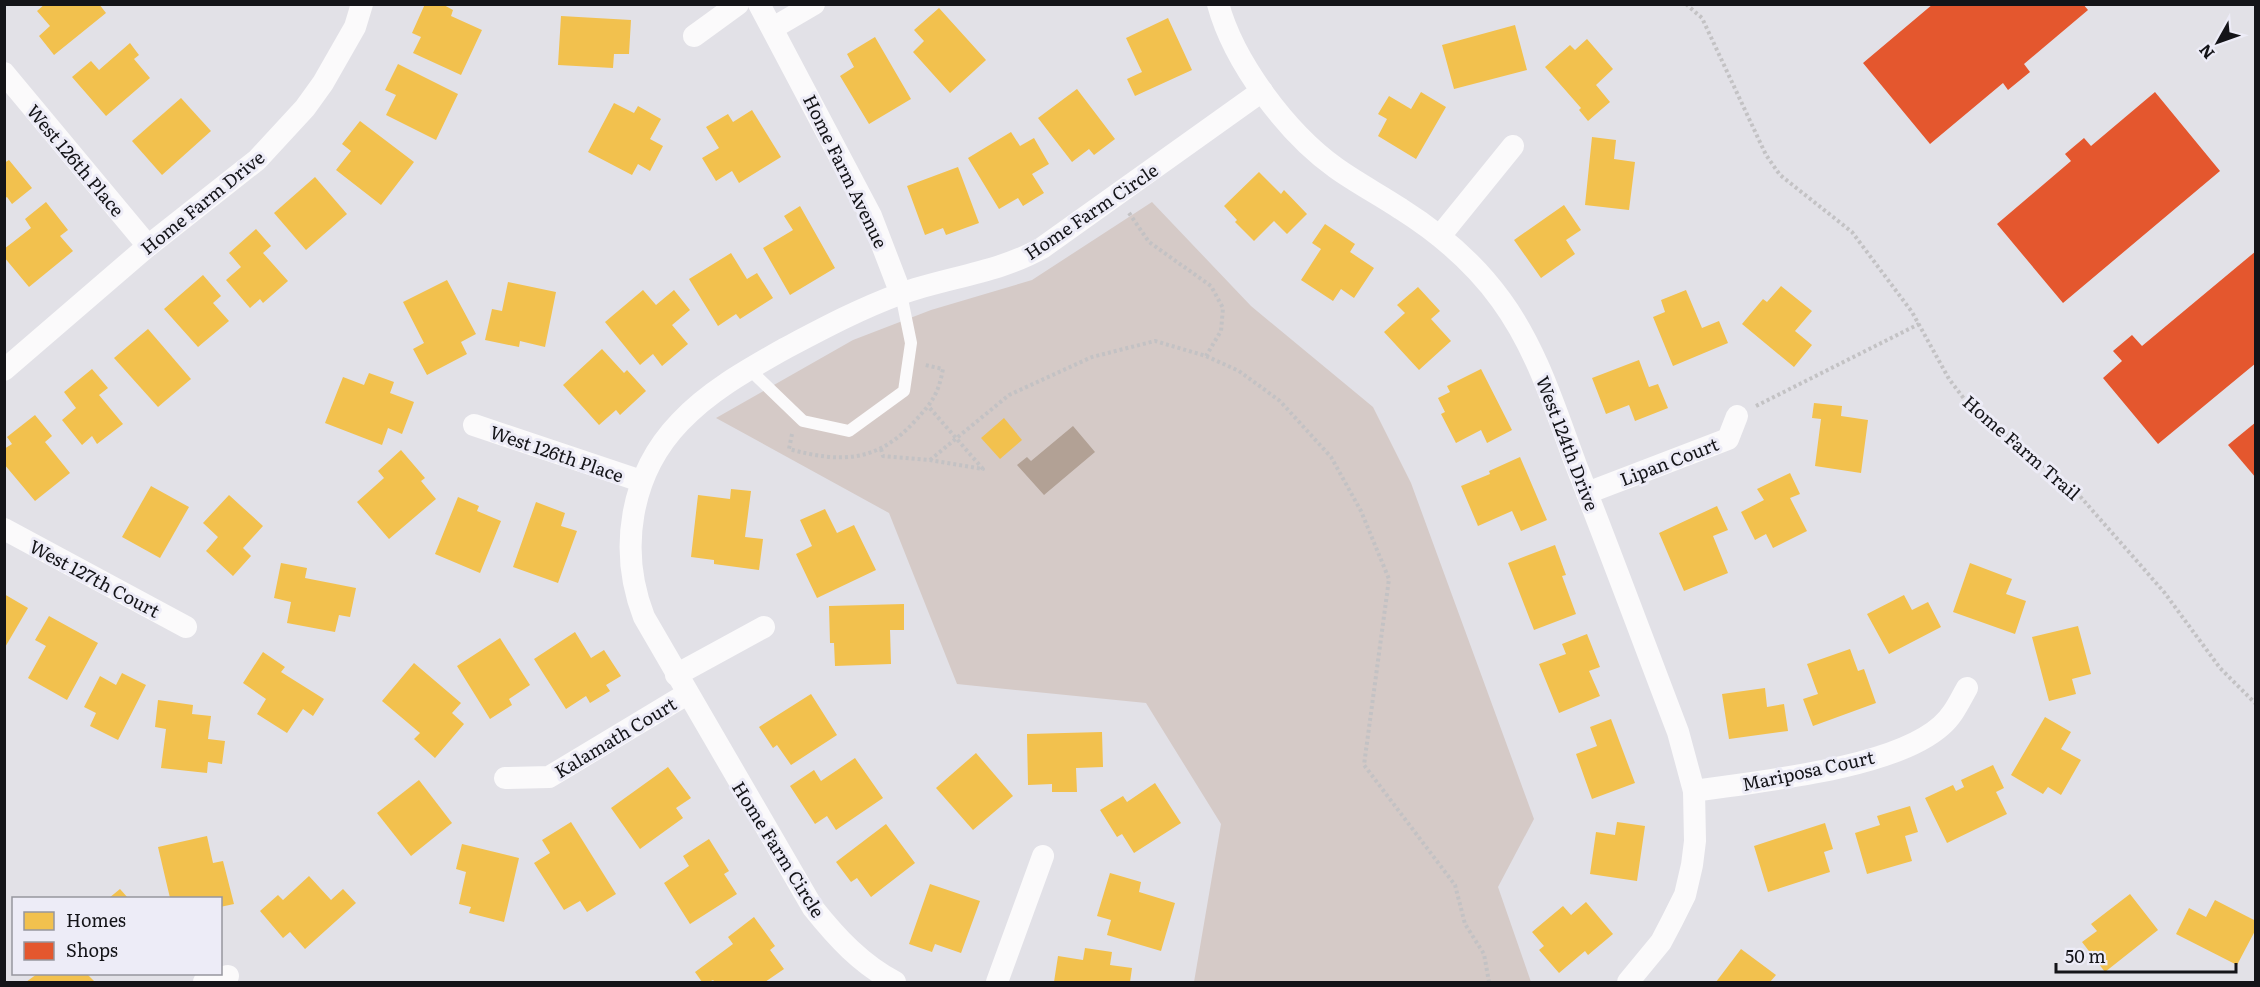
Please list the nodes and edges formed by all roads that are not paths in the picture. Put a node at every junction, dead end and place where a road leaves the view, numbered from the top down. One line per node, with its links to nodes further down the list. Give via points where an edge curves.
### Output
1 (362, 4): 12 (street, Home Farm Drive, via 341,55 305,108 257,160)
2 (738, 4): 7 (street)
3 (759, 4): 6 (street, Home Farm Avenue)
4 (814, 4): 6 (street)
5 (1218, 4): 9 (street, West 124th Drive, via 1229,34)
6 (773, 28): 13 (street, Home Farm Avenue, via 872,216)
7 (694, 36)
8 (4, 73): 12 (street, West 126th Place)
9 (1262, 92): 11 (street, West 124th Drive, via 1334,166); 13 (street, Home Farm Circle, via 1025,257)
10 (1513, 146): 11 (street)
11 (1440, 236): 19 (street, West 124th Drive, via 1485,280 1520,332 1538,366)
12 (148, 246): 15 (street, Home Farm Drive)
13 (901, 294): 14 (street, via 824,327); 14 (lane, via 911,343 904,391 849,431 803,421)
14 (749, 369): 18 (street, via 713,392 680,421)
15 (4, 370)
16 (1737, 416): 19 (street, Lipan Court, via 1728,439)
17 (474, 425): 18 (street, West 126th Place)
18 (640, 481): 23 (street, via 632,520 631,571 644,617)
19 (1587, 493): 26 (street, West 124th Drive, via 1677,732)
20 (4, 529): 21 (street, West 127th Court)
21 (186, 627)
22 (764, 627): 23 (street, Kalamath Court)
23 (682, 685): 25 (street, Kalamath Court, via 549,777); 30 (street, Home Farm Circle, via 813,908 856,956)
24 (1967, 688): 26 (street, Mariposa Court, via 1952,716 1940,727 1900,748 1814,772)
25 (505, 778)
26 (1694, 791): 32 (street, West 124th Drive, via 1695,841 1684,895 1661,942)
27 (1043, 856): 31 (street)
28 (228, 976): 29 (street)
29 (204, 982)
30 (896, 982)
31 (997, 982)
32 (1632, 982)

